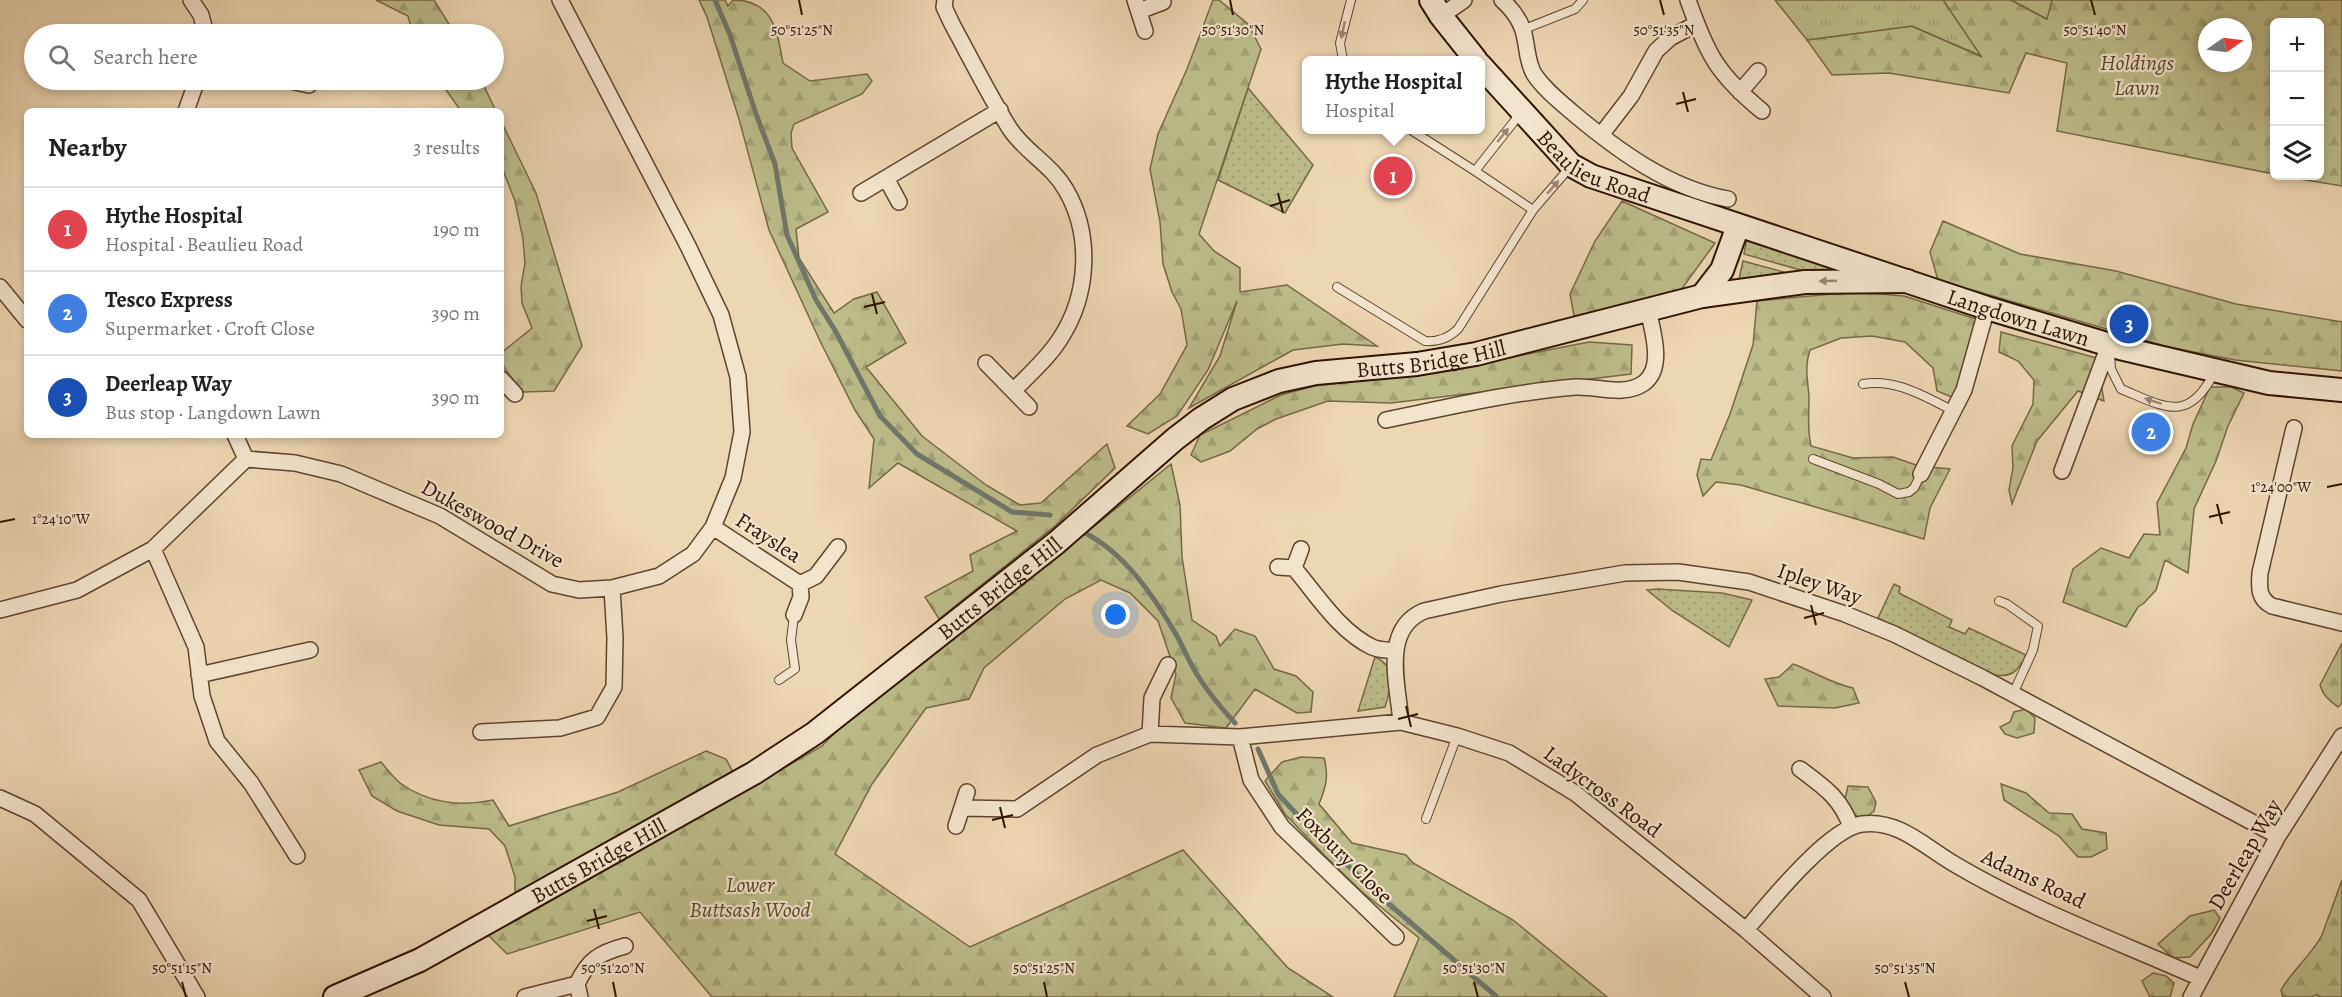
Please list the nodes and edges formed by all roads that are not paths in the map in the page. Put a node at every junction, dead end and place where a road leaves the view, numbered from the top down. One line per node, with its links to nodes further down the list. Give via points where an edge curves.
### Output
1 (191, 0): 12 (street)
2 (560, 0): 60 (street, Dukeswood Drive, via 721,315 738,377 742,432 733,478)
3 (945, 0): 23 (street, via 952,24)
4 (1351, 0): 16 (lane, one-way to 16, via 1340,43)
5 (1464, 0): 11 (street)
6 (1502, 0): 14 (street)
7 (1583, 0): 14 (lane, via 1575,9)
8 (1688, 0): 13 (street)
9 (1164, 2): 10 (street)
10 (1137, 6): 15 (street)
11 (1436, 8): 17 (street)
12 (203, 24)
13 (1696, 24): 21 (street, via 1712,59); 27 (street, via 1656,51 1631,96)
14 (1522, 30): 27 (street, via 1536,77)
15 (1145, 31)
16 (1343, 56)
17 (1473, 56)
18 (1485, 70): 24 (street, Beaulieu Road)
19 (1758, 71): 21 (street)
20 (193, 90): 22 (street)
21 (1740, 92): 25 (street)
22 (187, 108)
23 (1000, 110): 30 (street); 48 (street, via 1017,137 1065,188 1077,217 1084,265 1079,294 1065,330)
24 (1522, 110): 28 (street, Beaulieu Road); 29 (lane, one-way to 24)
25 (1762, 111)
26 (1419, 134): 29 (lane)
27 (1601, 135): 32 (street, via 1681,184)
28 (1571, 165): 34 (lane, one-way to 28); 35 (street, Beaulieu Road, via 1591,176)
29 (1475, 171): 34 (lane)
30 (886, 178): 31 (street); 33 (street)
31 (861, 193)
32 (1728, 199)
33 (899, 202)
34 (1533, 210): 38 (lane, via 1458,328 1442,339 1425,341)
35 (1738, 226): 36 (street, Beaulieu Road); 39 (street, via 1722,270)
36 (1907, 281): 39 (street, Butts Bridge Hill, one-way to 39, via 1805,282); 40 (street, Langdown Lawn)
37 (0, 287): 42 (street)
38 (1337, 287)
39 (1702, 296): 41 (street, Butts Bridge Hill)
40 (1987, 308): 43 (street, Langdown Lawn); 52 (street, via 1971,368)
41 (1648, 309): 53 (street, via 1656,354 1645,382 1636,386 1527,393); 99 (street, Butts Bridge Hill, via 1476,354 1279,381 1233,399 1175,439 1056,543 806,739 754,773 420,960)
42 (24, 316)
43 (2109, 345): 45 (street, Langdown Lawn); 45 (lane, one-way to 43, via 2200,397 2174,407 2121,389 2111,369); 58 (street)
44 (986, 363): 48 (street)
45 (2215, 372): 49 (street, Langdown Lawn, via 2269,383)
46 (504, 382): 50 (street)
47 (1863, 384): 52 (lane, via 1901,385)
48 (1014, 390): 51 (street)
49 (2342, 390)
50 (515, 394)
51 (1029, 407)
52 (1954, 411): 59 (street)
53 (1386, 420)
54 (2294, 428): 71 (street, via 2260,573 2260,594 2272,606)
55 (237, 438): 56 (street)
56 (246, 459): 62 (street); 67 (street, Dukeswood Drive, via 295,463 341,474 440,516 552,584 579,590)
57 (1813, 459): 59 (lane, via 1898,494 1914,488)
58 (2062, 471)
59 (1921, 474)
60 (713, 527): 66 (street, Frayslea); 67 (street, Dukeswood Drive, via 693,554 659,576)
61 (838, 547): 66 (street, Frayslea, via 816,576)
62 (153, 549): 69 (street, via 77,590); 75 (street, via 196,647)
63 (1301, 549): 65 (street)
64 (1278, 567): 65 (street)
65 (1294, 568): 73 (street, via 1350,632 1373,648)
66 (800, 584): 70 (street, Frayslea, via 801,597)
67 (612, 588): 79 (street, via 614,687 597,717 560,728)
68 (1999, 601): 77 (lane, via 2037,626 2033,650)
69 (0, 610)
70 (794, 615): 76 (lane, via 790,640 795,669)
71 (2342, 623)
72 (310, 650): 75 (street)
73 (1395, 651): 77 (street, Ipley Way, via 1404,625 1412,615 1424,610 1617,574 1678,572 1749,582 1845,614 1894,633); 78 (street, Ipley Way)
74 (1168, 665): 80 (street, via 1152,698)
75 (200, 675): 92 (street, via 202,696 217,741 251,783)
76 (779, 680)
77 (2013, 694): 91 (street, Ipley Way)
78 (1401, 722): 81 (street, Ladycross Road); 82 (street, Ladycross Road)
79 (482, 732)
80 (1150, 734): 81 (street, Ladycross Road); 87 (street, via 1097,755 1017,809)
81 (1240, 736): 94 (street, Foxbury Close, via 1251,780 1282,826)
82 (1457, 736): 88 (lane); 93 (street, Ladycross Road, via 1509,753 1575,793)
83 (2342, 736): 91 (street, Deerleap Way)
84 (1800, 770): 90 (street, via 1827,789 1845,810)
85 (967, 792): 87 (street)
86 (0, 798): 98 (street, via 35,814 139,900)
87 (962, 808): 89 (street)
88 (1426, 819)
89 (956, 826)
90 (1851, 827): 93 (street, via 1804,864); 96 (street, Adams Road, via 1877,824 1897,828 2011,894)
91 (2278, 836): 96 (street, Deerleap Way)
92 (297, 856)
93 (1746, 930): 101 (street, Ladycross Road)
94 (1396, 937)
95 (625, 946): 97 (street, via 592,960 582,972)
96 (2200, 978): 102 (street, Deerleap Way)
97 (578, 991): 100 (street)
98 (197, 997)
99 (335, 997)
100 (525, 997)
101 (1823, 997)
102 (2191, 997)

